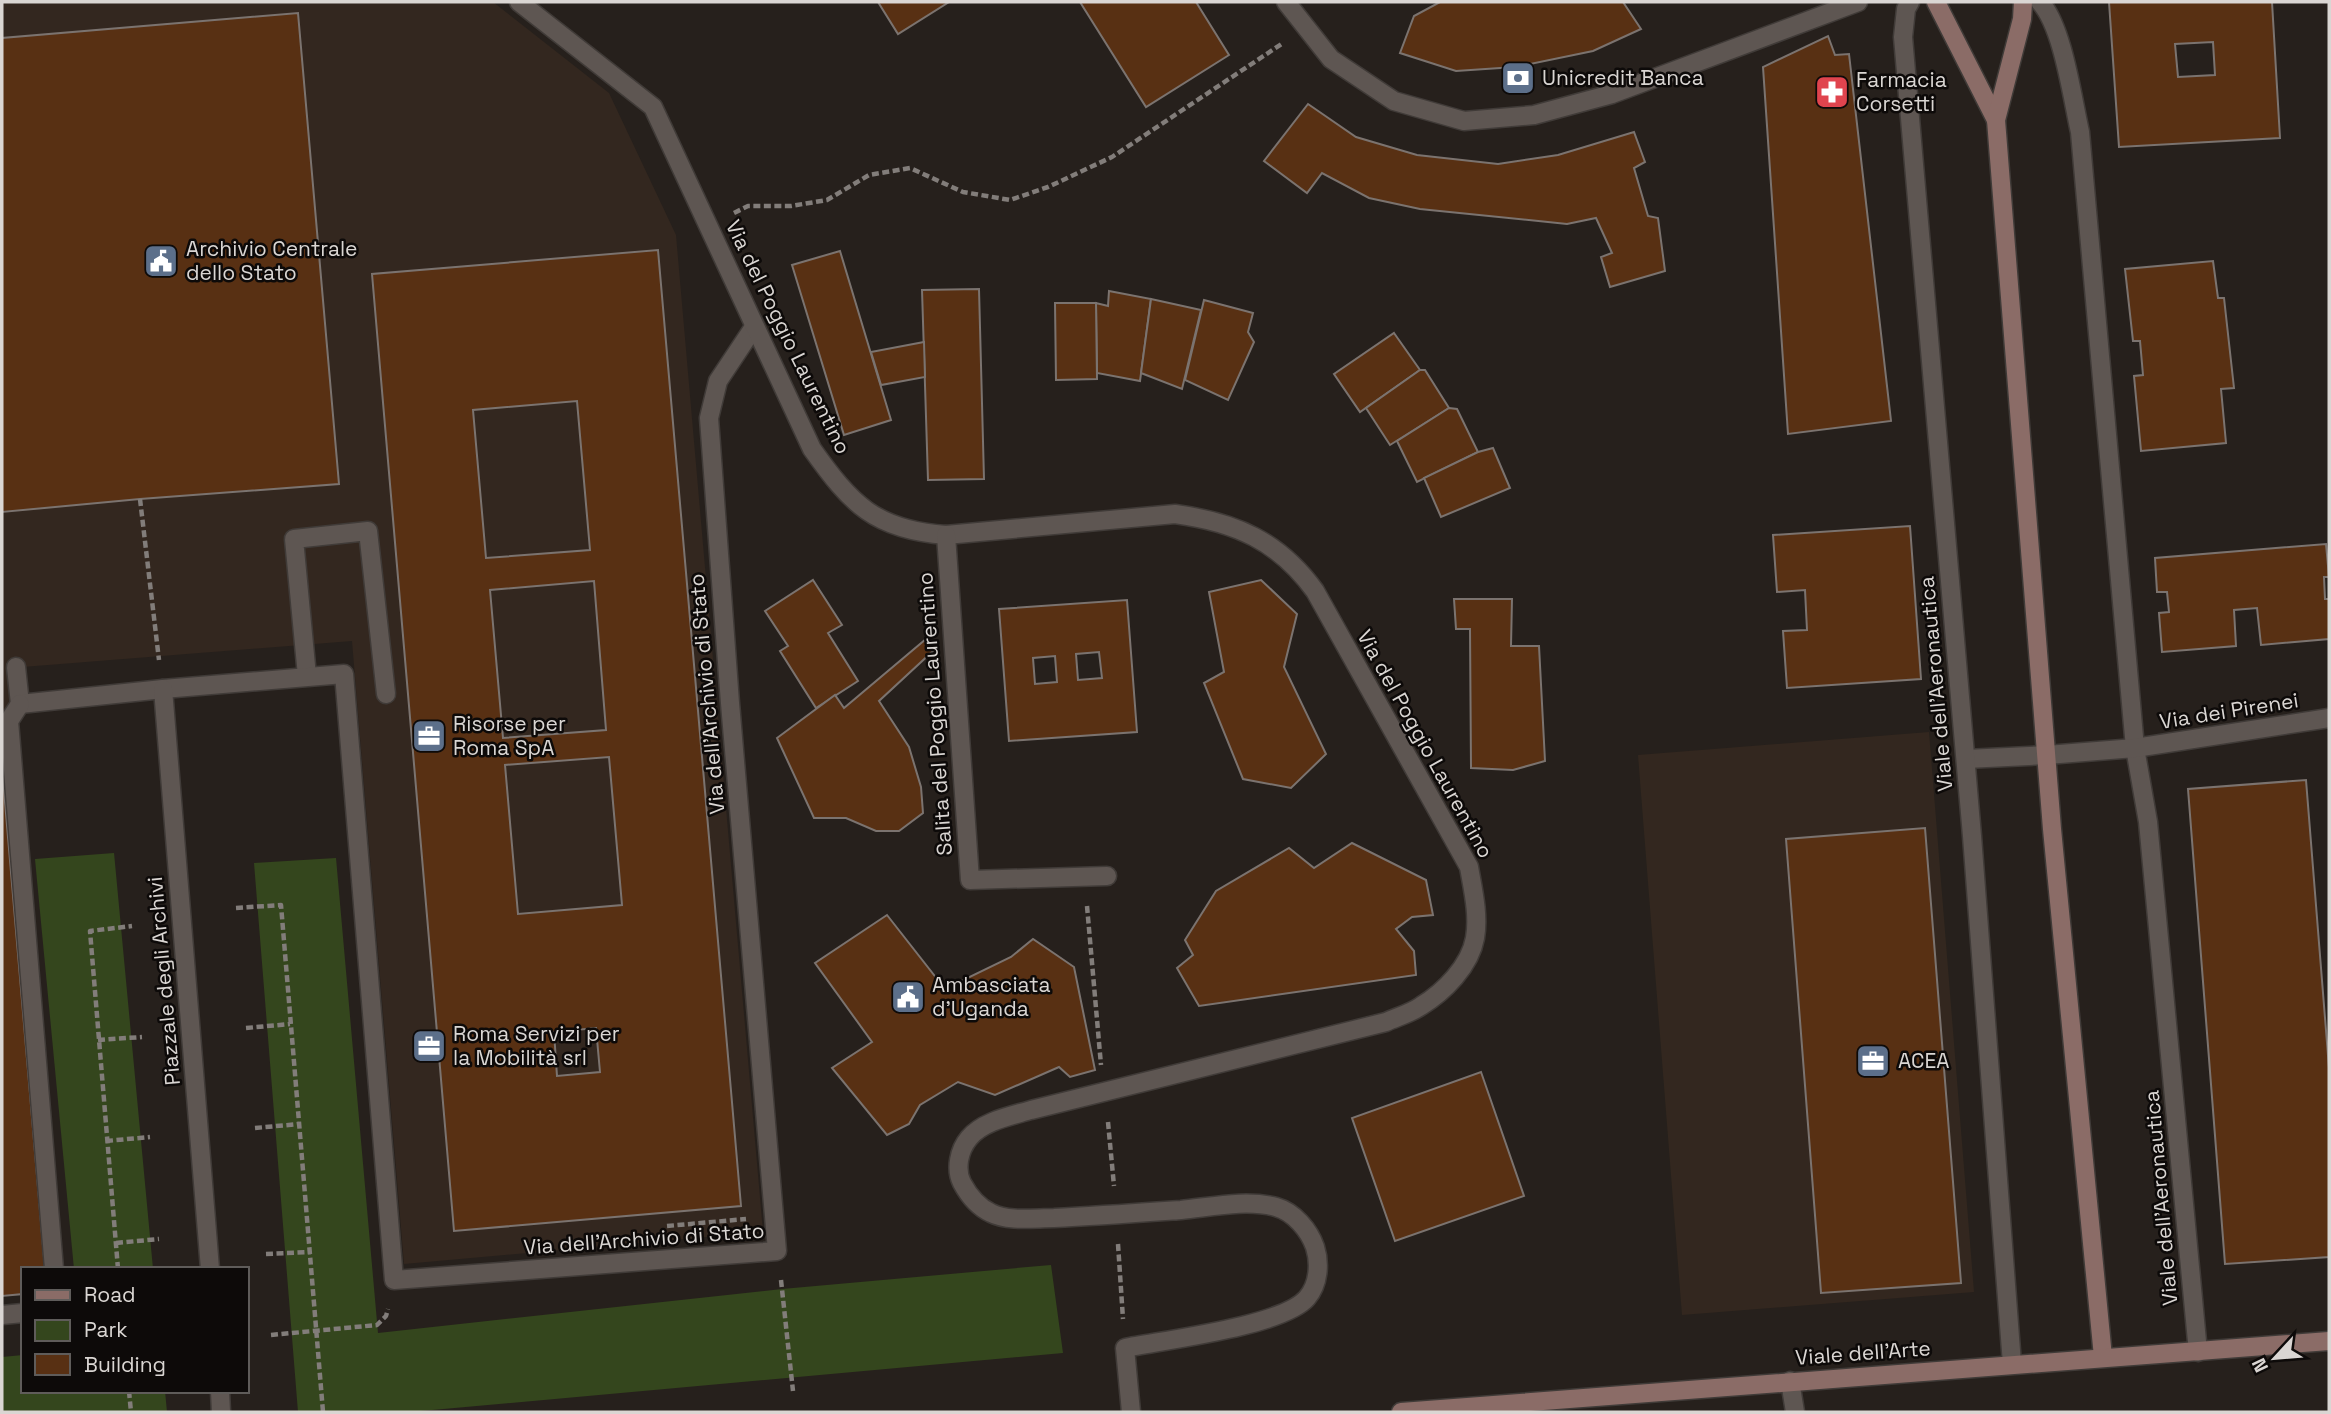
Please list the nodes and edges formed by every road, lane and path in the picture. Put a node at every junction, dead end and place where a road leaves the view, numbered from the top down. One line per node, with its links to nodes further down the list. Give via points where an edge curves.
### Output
1 (519, 2): 10 (street, Via del Poggio Laurentino, via 653,107)
2 (1286, 2): 8 (street)
3 (1858, 2): 8 (street, via 1612,94 1534,115 1464,121 1394,101 1331,59)
4 (1910, 2): 23 (street, Viale dell'Aeronautica, via 1903,37)
5 (1936, 2): 9 (street)
6 (2023, 2): 9 (street)
7 (2040, 2): 21 (street, Viale dell'Aeronautica, via 2050,12 2080,132)
8 (1307, 27): 10 (path, via 1112,157 1010,200 963,192 910,168 869,175 827,200 748,206)
9 (1996, 120): 22 (street)
10 (708, 226): 11 (street, Via del Poggio Laurentino)
11 (754, 327): 13 (street, Via del Poggio Laurentino, via 812,449 837,484 886,523); 16 (street, Via dell'Archivio di Stato, via 718,381 709,418 777,1251 394,1280 344,674)
12 (140, 499): 14 (path)
13 (946, 535): 25 (street, Salita del Poggio Laurentino, via 970,880); 56 (street, Via del Poggio Laurentino, via 1175,514 1210,518 1250,533 1289,561 1315,592 1469,867 1476,905 1475,940 1463,967 1420,1008 1386,1022 1031,1110 989,1124 969,1137 958,1162 960,1180 978,1205 992,1214 1030,1219 1253,1203 1278,1208 1296,1218 1311,1237 1319,1261 1315,1281 1307,1298 1289,1312 1262,1322)
14 (159, 656)
15 (16, 667): 19 (street)
16 (307, 676): 17 (street); 18 (street, via 294,539 368,531)
17 (163, 689): 19 (street); 48 (street, Piazzale degli Archivi)
18 (386, 694)
19 (20, 704): 46 (street, via 9,722)
20 (2329, 718): 21 (street, Via dei Pirenei)
21 (2136, 748): 22 (street, Via dei Pirenei); 57 (street, Viale dell'Aeronautica, via 2148,822)
22 (2047, 755): 23 (street, Via dei Pirenei); 58 (street)
23 (1966, 759): 59 (street, Viale dell'Aeronautica)
24 (1107, 876): 25 (street, Salita del Poggio Laurentino)
25 (1085, 877): 32 (path)
26 (236, 908): 28 (path, via 281,905)
27 (132, 926): 31 (path, via 90,931)
28 (290, 1024): 29 (path); 34 (path)
29 (246, 1028)
30 (142, 1037): 31 (path)
31 (97, 1040): 37 (path)
32 (1102, 1075)
33 (1107, 1110): 38 (path)
34 (299, 1124): 35 (path); 44 (path)
35 (255, 1128)
36 (150, 1137): 37 (path)
37 (106, 1141): 43 (path)
38 (1114, 1191)
39 (753, 1218): 40 (path)
40 (658, 1227)
41 (159, 1239): 43 (path)
42 (1118, 1240): 56 (path)
43 (116, 1242): 47 (path)
44 (311, 1252): 45 (path); 53 (path)
45 (265, 1254)
46 (54, 1267)
47 (118, 1267)
48 (210, 1267)
49 (782, 1289): 61 (path)
50 (21, 1313): 51 (street)
51 (2, 1315)
52 (377, 1325): 53 (path)
53 (316, 1331): 54 (path); 66 (path)
54 (271, 1335)
55 (2329, 1341): 57 (street, Viale dell'Arte)
56 (1125, 1348): 67 (street)
57 (2198, 1352): 58 (street, Viale dell'Arte)
58 (2103, 1357): 59 (street, Viale dell'Arte)
59 (2012, 1364): 60 (street, Viale dell'Arte)
60 (1790, 1381): 68 (street, Viale dell'Arte); 69 (street)
61 (793, 1391)
62 (129, 1393): 64 (path)
63 (220, 1393): 65 (street)
64 (131, 1412)
65 (221, 1412)
66 (323, 1412)
67 (1131, 1412)
68 (1401, 1412)
69 (1795, 1412)

